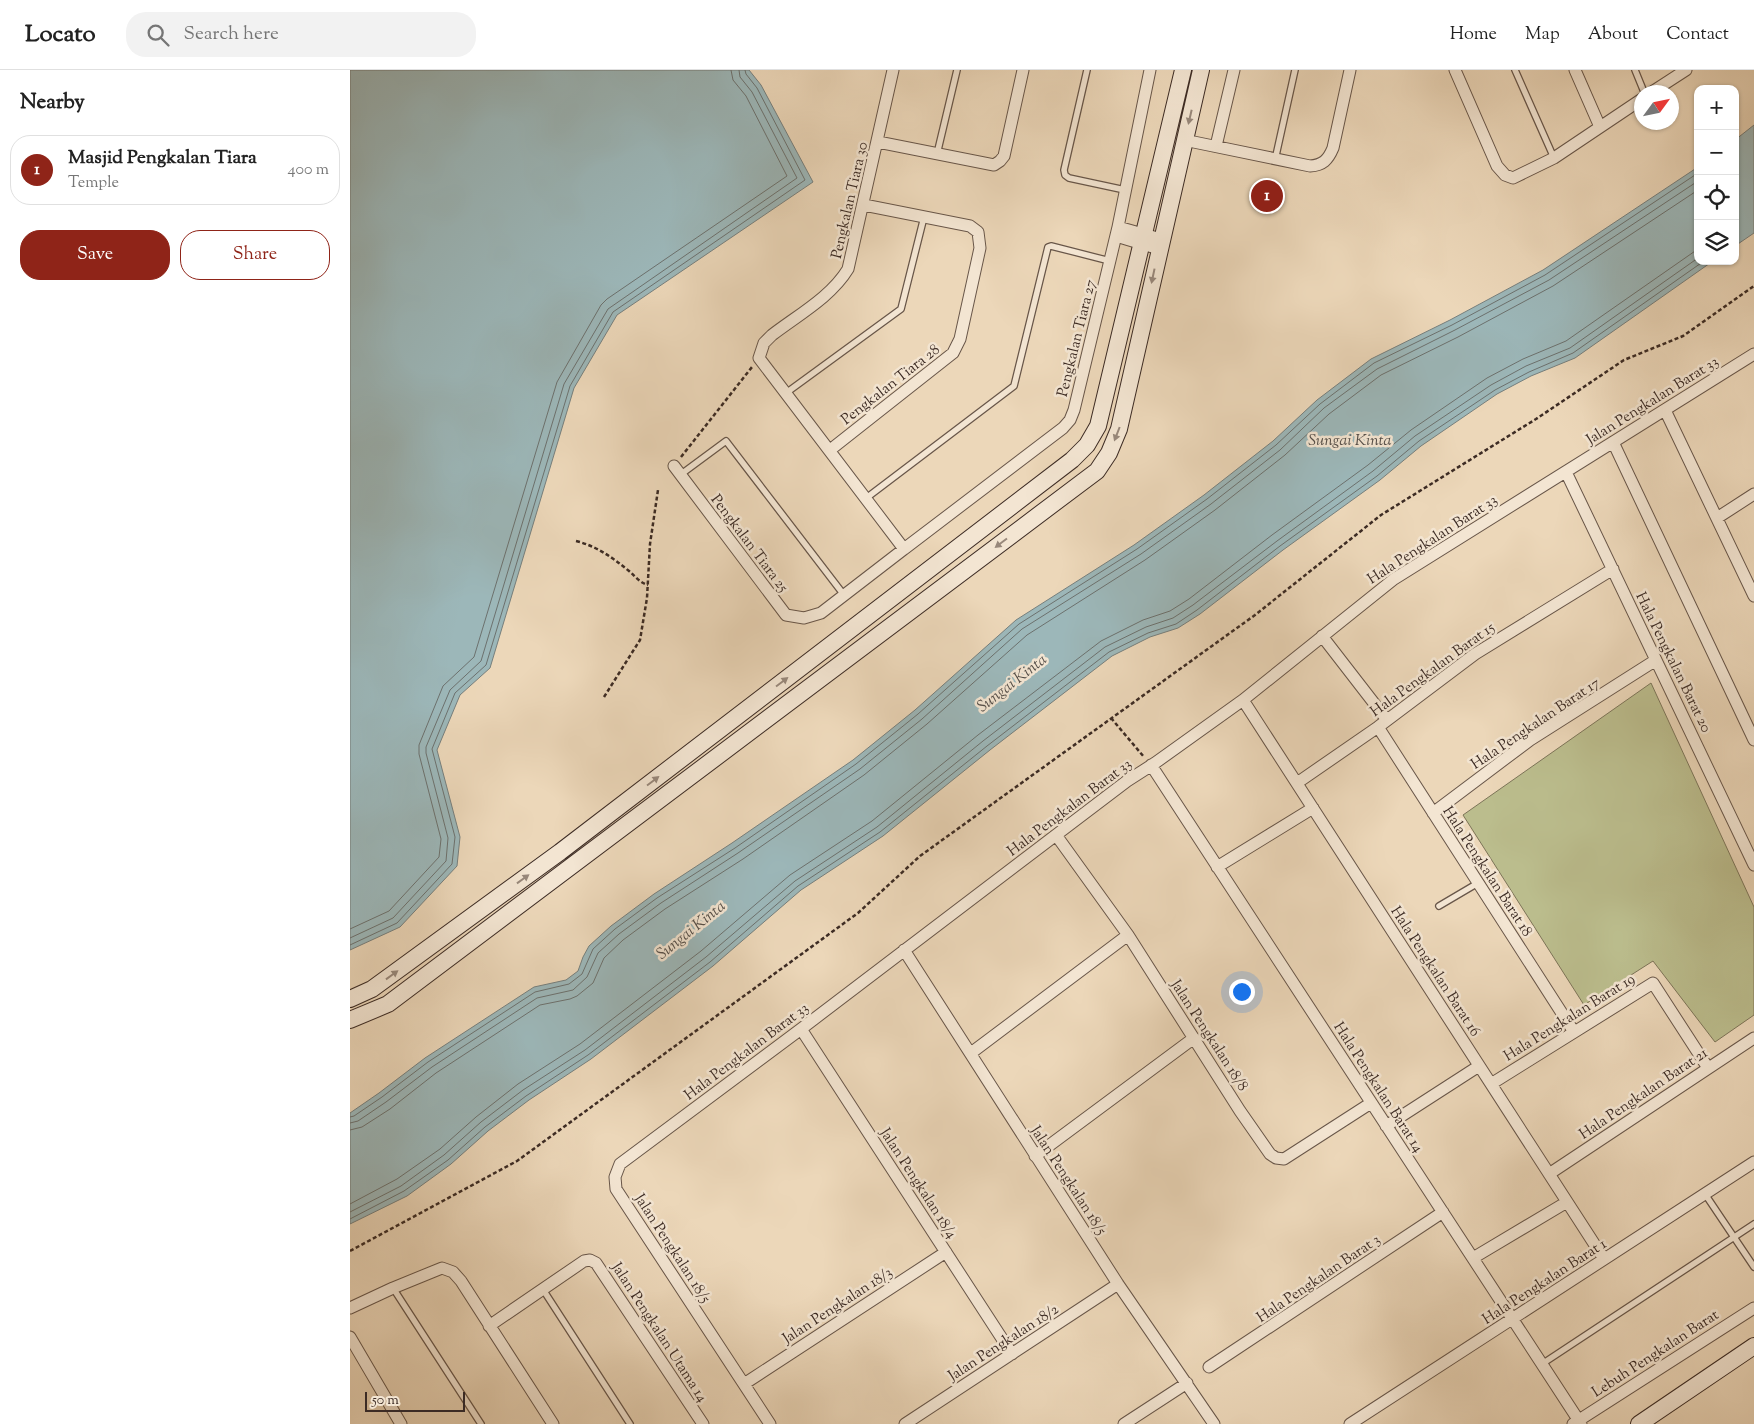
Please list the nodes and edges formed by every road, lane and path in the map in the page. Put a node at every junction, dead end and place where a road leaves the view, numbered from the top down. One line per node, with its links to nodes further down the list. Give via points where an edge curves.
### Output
1 (893, 70): 21 (street, Pengkalan Tiara 30)
2 (957, 70): 23 (lane)
3 (1023, 70): 23 (street, via 1004,156 1000,161 994,165)
4 (1087, 70): 26 (lane, via 1065,175)
5 (1150, 70): 26 (street, Pengkalan Tiara 27)
6 (1183, 70): 30 (street)
7 (1201, 70): 20 (street, one-way to 20)
8 (1234, 70): 22 (street)
9 (1295, 70): 25 (lane)
10 (1350, 70): 25 (street, via 1330,157 1310,166)
11 (1456, 70): 24 (street, via 1497,166 1505,175 1513,178)
12 (1515, 70): 24 (lane)
13 (1576, 70): 19 (street)
14 (1634, 70): 16 (lane)
15 (1686, 70): 17 (street)
16 (1641, 85)
17 (1663, 85)
18 (1634, 104): 19 (street)
19 (1600, 126): 24 (street)
20 (1184, 140): 22 (street); 31 (street)
21 (878, 142): 23 (street); 27 (street, Pengkalan Tiara 30)
22 (1216, 146): 25 (street)
23 (938, 154)
24 (1554, 158)
25 (1275, 160)
26 (1125, 190): 29 (street, Pengkalan Tiara 27)
27 (864, 205): 28 (street); 35 (street, Pengkalan Tiara 30, via 848,269 842,279 772,335 764,343)
28 (924, 217): 36 (lane, via 901,309); 39 (street, Pengkalan Tiara 28, via 970,226 978,232 980,248 960,339 953,353)
29 (1117, 231): 30 (street); 32 (street, Pengkalan Tiara 27)
30 (1143, 239): 31 (street); 71 (street, one-way to 30, via 372,990 560,852 1072,460 1087,445 1098,426)
31 (1160, 244): 72 (street, one-way to 72, via 1119,429 1097,471 388,1004)
32 (1110, 261): 44 (lane, via 1048,247 1014,386); 47 (street, Pengkalan Tiara 27, via 1070,420)
33 (1754, 286): 57 (path, via 1683,336 1624,360 1382,515 1255,615)
34 (1754, 354): 37 (street, Jalan Pengkalan Barat 33)
35 (759, 358): 36 (street); 40 (path)
36 (786, 393): 39 (street)
37 (1665, 410): 38 (street, Jalan Pengkalan Barat 33); 45 (street)
38 (1613, 442): 41 (street, Jalan Pengkalan Barat 33); 59 (street)
39 (830, 450): 44 (street)
40 (677, 470): 50 (lane, via 726,441); 52 (street, Pengkalan Tiara 25, via 786,615 804,618)
41 (1566, 472): 48 (street, Hala Pengkalan Barat 20); 53 (street, Hala Pengkalan Barat 33, via 1394,579)
42 (658, 490): 49 (path)
43 (1754, 494): 45 (street)
44 (865, 499): 47 (street)
45 (1717, 518): 51 (street)
46 (576, 541): 49 (path, via 602,551)
47 (904, 549): 50 (street, Pengkalan Tiara 27)
48 (1613, 569): 54 (street, Hala Pengkalan Barat 20); 58 (street, Hala Pengkalan Barat 15, via 1475,654)
49 (648, 585): 55 (path, via 640,640)
50 (844, 594): 52 (street, Pengkalan Tiara 27)
51 (1754, 596)
52 (814, 615)
53 (1322, 636): 56 (street, Hala Pengkalan Barat 33); 58 (street, Hala Pengkalan Barat 18)
54 (1656, 660): 63 (street, Hala Pengkalan Barat 17, via 1530,740); 65 (street, Hala Pengkalan Barat 20)
55 (604, 697)
56 (1243, 700): 60 (street, Hala Pengkalan Barat 33); 61 (street, Hala Pengkalan Barat 16)
57 (1111, 718): 60 (path); 92 (path, via 920,856 850,919 517,1161)
58 (1382, 723): 61 (street, Hala Pengkalan Barat 15); 63 (street, Hala Pengkalan Barat 18)
59 (1754, 740)
60 (1151, 765): 64 (street, Hala Pengkalan Barat 33); 66 (street, Hala Pengkalan Barat 14)
61 (1297, 783): 62 (street, Hala Pengkalan Barat 16)
62 (1313, 808): 66 (street); 78 (street, Hala Pengkalan Barat 16)
63 (1433, 813): 67 (street, Hala Pengkalan Barat 18)
64 (1056, 835): 69 (street, Jalan Pengkalan 18/8); 70 (street, Hala Pengkalan Barat 33)
65 (1754, 865)
66 (1218, 867): 81 (street, Hala Pengkalan Barat 14)
67 (1478, 883): 68 (lane); 74 (street, Hala Pengkalan Barat 18)
68 (1439, 906)
69 (1128, 935): 75 (street, Jalan Pengkalan 18/8); 77 (street)
70 (904, 950): 73 (street, Hala Pengkalan Barat 33); 77 (street, Jalan Pengkalan 18/5)
71 (350, 999)
72 (350, 1020)
73 (801, 1029): 86 (street, Hala Pengkalan Barat 33, via 620,1164 615,1177); 93 (street, Jalan Pengkalan 18/4)
74 (1574, 1032): 79 (street, Hala Pengkalan Barat 19, via 1653,983); 80 (street, Hala Pengkalan Barat 19)
75 (1194, 1038): 81 (street, Jalan Pengkalan 18/8, via 1270,1154 1276,1158 1284,1159); 83 (street)
76 (1754, 1038): 79 (street, Hala Pengkalan Barat 21)
77 (970, 1053): 83 (street, Jalan Pengkalan 18/5)
78 (1480, 1066): 80 (street, Hala Pengkalan Barat 16); 82 (street)
79 (1708, 1068): 85 (street, Hala Pengkalan Barat 21)
80 (1491, 1084): 85 (street, Hala Pengkalan Barat 16)
81 (1371, 1103): 82 (street, Hala Pengkalan Barat 14)
82 (1386, 1126): 89 (street, Hala Pengkalan Barat 14)
83 (1035, 1156): 97 (street, Jalan Pengkalan 18/5)
84 (1754, 1162): 87 (street, Hala Pengkalan Barat 1)
85 (1549, 1174): 88 (street, Hala Pengkalan Barat 16)
86 (616, 1189): 110 (street, Jalan Pengkalan 18/5)
87 (1705, 1194): 91 (lane); 95 (street, Hala Pengkalan Barat 1)
88 (1567, 1202): 94 (street); 95 (street, Hala Pengkalan Barat 16)
89 (1443, 1212): 94 (street, Hala Pengkalan Barat 14); 108 (street, Hala Pengkalan Barat 3)
90 (1754, 1224): 91 (lane)
91 (1734, 1237): 96 (lane); 107 (lane)
92 (350, 1251)
93 (946, 1252): 106 (street, Jalan Pengkalan 18/4); 110 (street, Jalan Pengkalan 18/3)
94 (1473, 1258): 102 (street, Hala Pengkalan Barat 14)
95 (1604, 1259): 102 (street, Hala Pengkalan Barat 1)
96 (1754, 1267)
97 (1118, 1284): 106 (street, Jalan Pengkalan 18/2); 109 (street, Jalan Pengkalan 18/5)
98 (393, 1288): 100 (street); 103 (street, via 442,1268 453,1272); 113 (lane)
99 (542, 1288): 103 (street, Jalan Pengkalan Utama 14); 115 (lane); 116 (street, Jalan Pengkalan Utama 14, via 584,1260 596,1263)
100 (350, 1308)
101 (1754, 1308): 111 (street, Lebuh Pengkalan Barat)
102 (1512, 1319): 107 (street, Hala Pengkalan Barat 14); 121 (street, Hala Pengkalan Barat 1)
103 (489, 1326): 114 (street)
104 (350, 1337): 112 (street)
105 (1754, 1346): 122 (street)
106 (1012, 1354): 118 (street, Jalan Pengkalan 18/2)
107 (1542, 1364): 111 (street, Hala Pengkalan Barat 14)
108 (1209, 1368)
109 (1187, 1383): 119 (street); 120 (street, Jalan Pengkalan 18/5)
110 (744, 1384): 117 (street, Jalan Pengkalan 18/5)
111 (1577, 1423)
112 (401, 1424)
113 (481, 1424)
114 (553, 1424)
115 (630, 1424)
116 (702, 1424)
117 (770, 1424)
118 (905, 1424)
119 (1124, 1424)
120 (1214, 1424)
121 (1350, 1424)
122 (1638, 1424)

